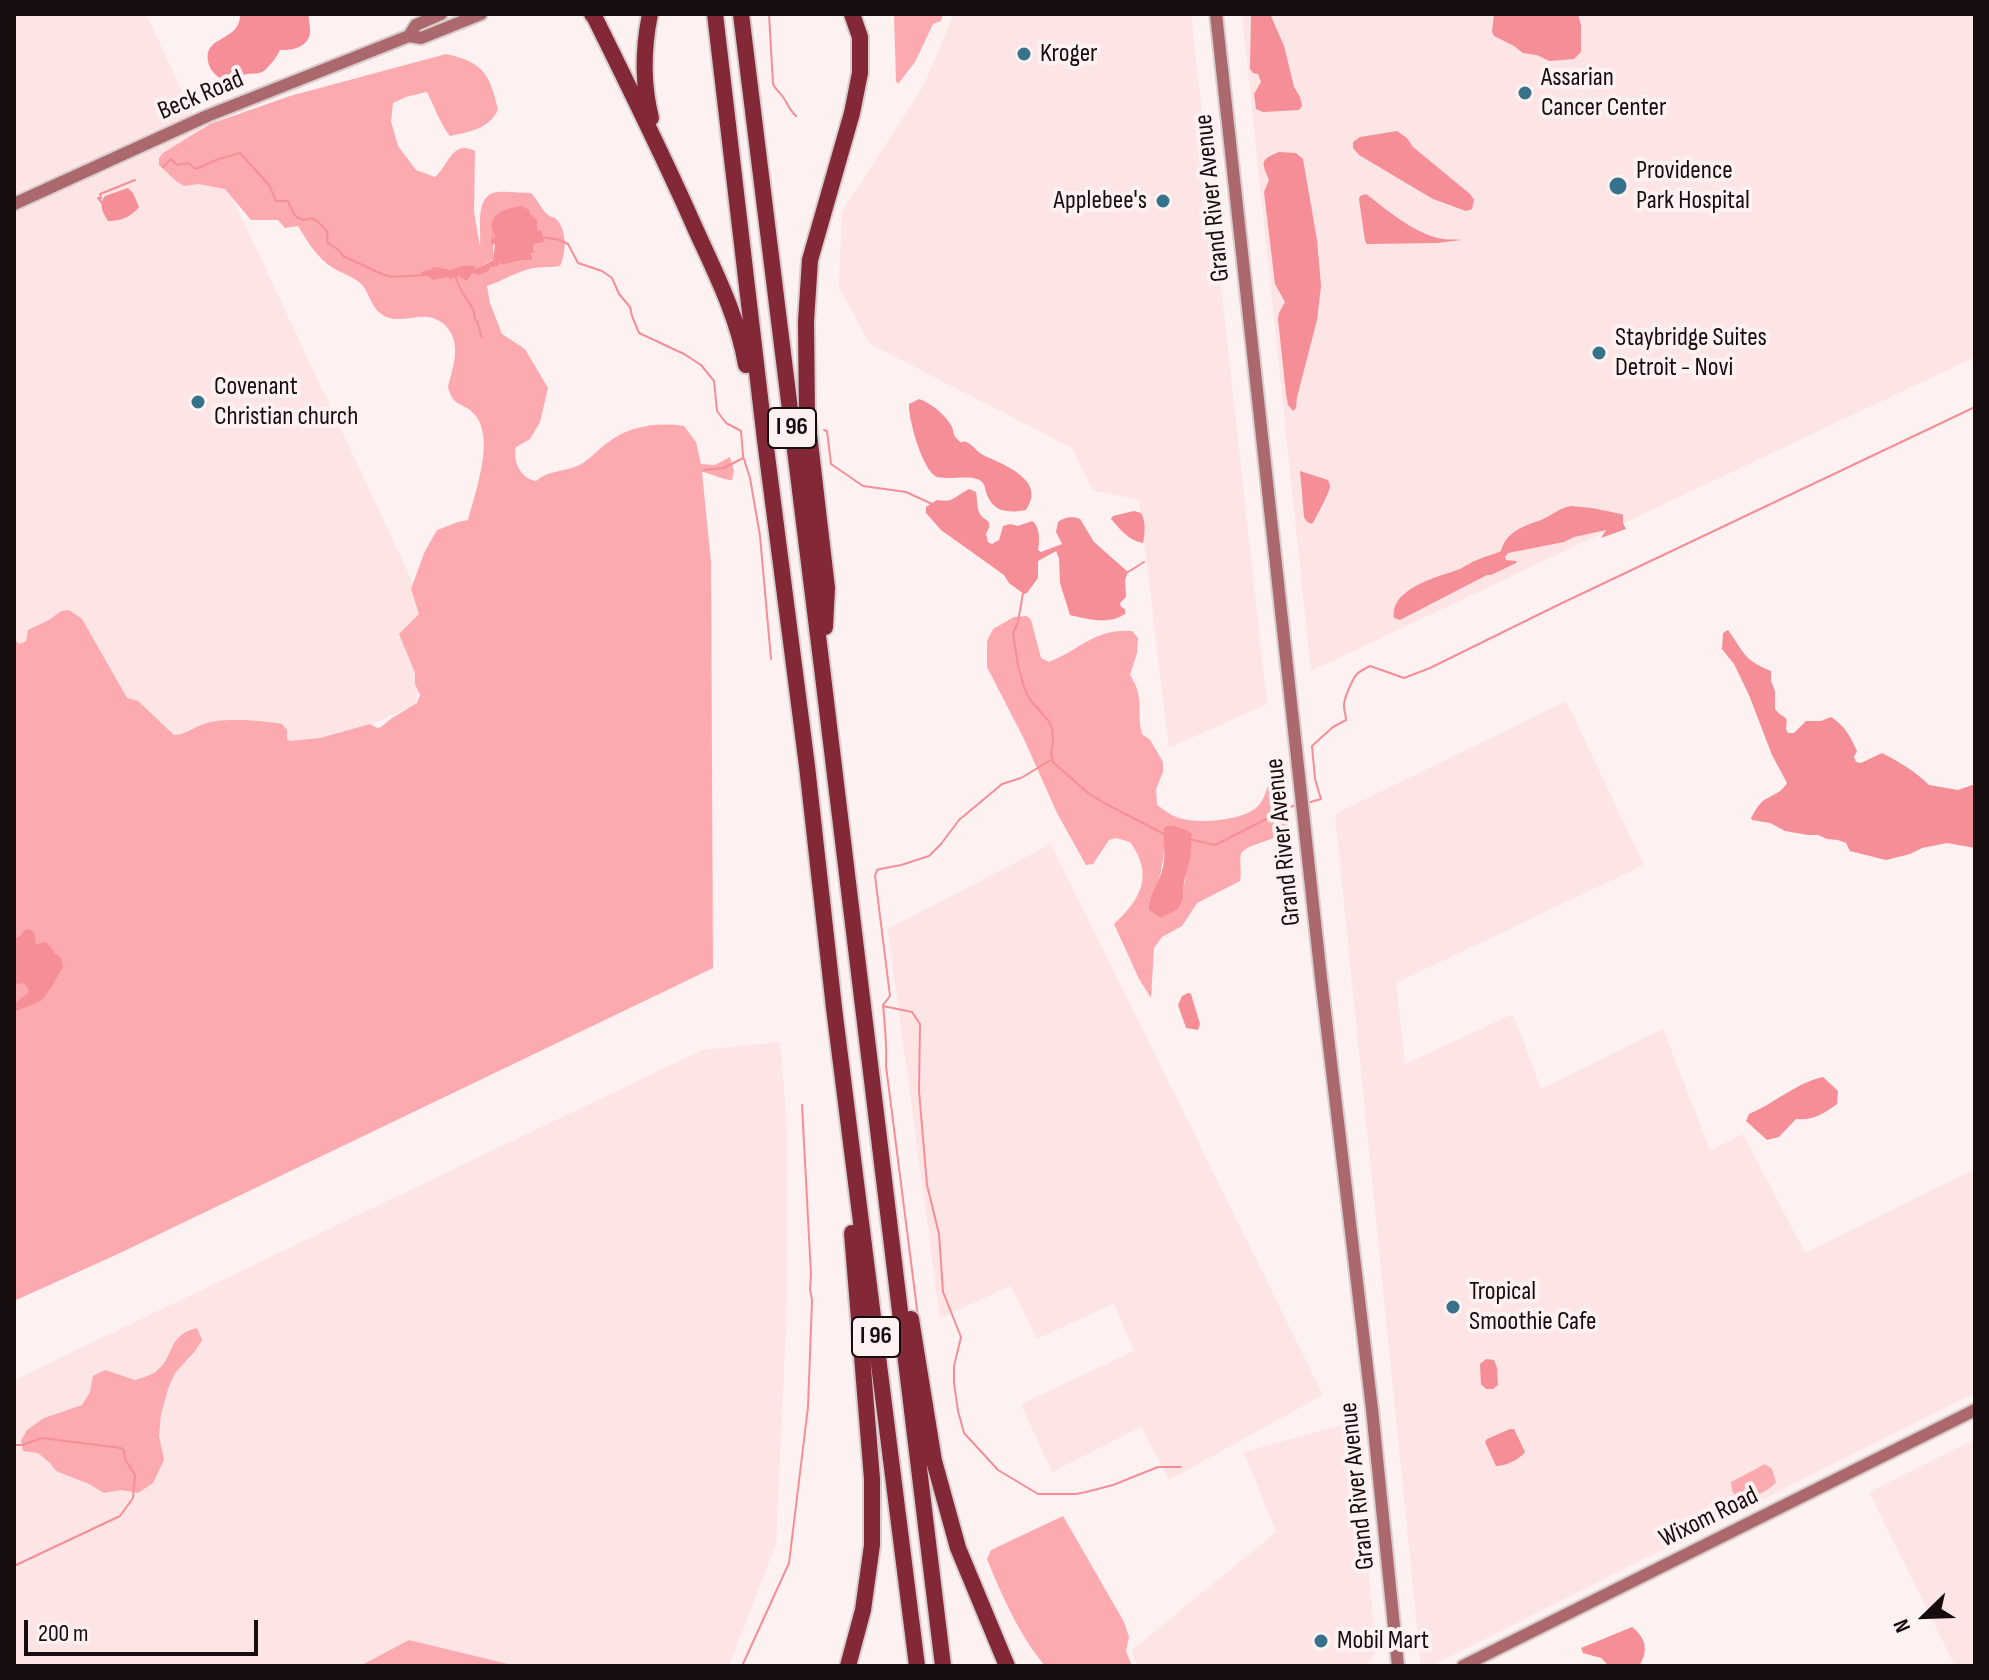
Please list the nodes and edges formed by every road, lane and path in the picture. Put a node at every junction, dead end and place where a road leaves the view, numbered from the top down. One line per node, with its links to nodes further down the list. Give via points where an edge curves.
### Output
1 (441, 14): 10 (main road, Beck Road, via 416,25)
2 (592, 14): 11 (highway)
3 (650, 14): 11 (highway, via 643,75)
4 (715, 14): 13 (highway, I 96)
5 (741, 14): 14 (highway, I 96)
6 (852, 14): 14 (highway, via 860,37 860,73 810,260 806,321 807,417 827,588)
7 (1216, 14): 22 (main road, Grand River Avenue)
8 (478, 15): 9 (main road, Beck Road)
9 (456, 19): 10 (main road, Beck Road, via 421,38)
10 (409, 36): 12 (main road, Beck Road, via 207,116)
11 (666, 161): 13 (highway, via 724,291)
12 (14, 204)
13 (765, 440): 15 (highway, I 96)
14 (822, 668): 16 (highway, I 96)
15 (834, 1008): 19 (highway, via 872,1479 872,1545); 20 (highway, I 96)
16 (885, 1191): 18 (highway, via 896,1227 934,1461 958,1548); 21 (highway, I 96)
17 (1975, 1410): 23 (main road, Wixom Road)
18 (1007, 1665)
19 (848, 1666)
20 (917, 1666)
21 (943, 1666)
22 (1398, 1666)
23 (1463, 1666)

